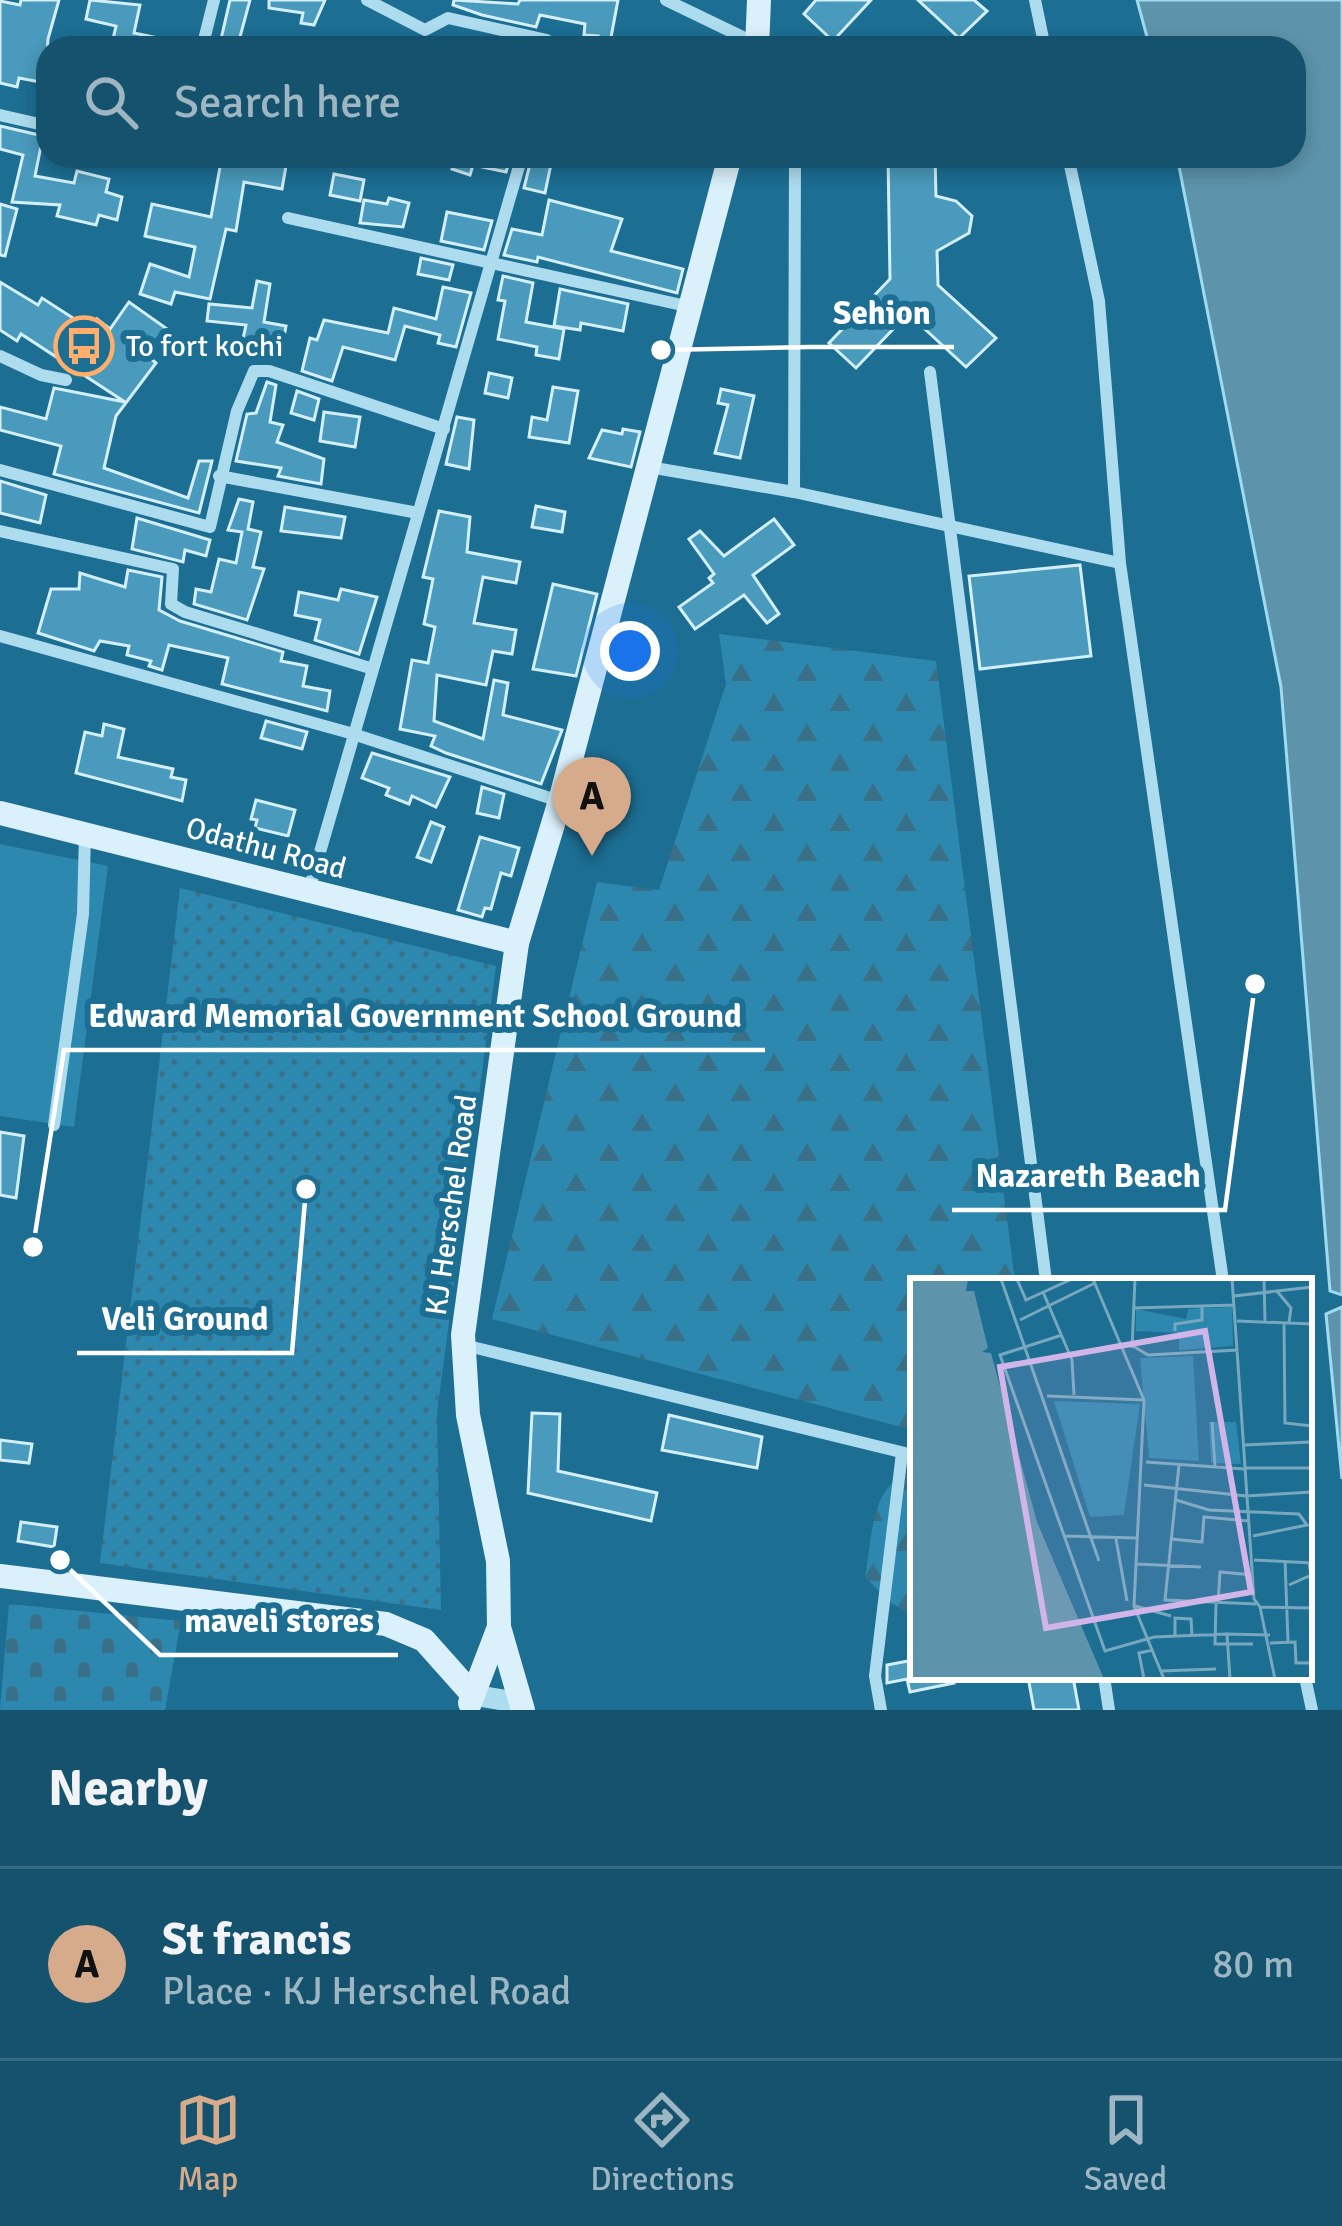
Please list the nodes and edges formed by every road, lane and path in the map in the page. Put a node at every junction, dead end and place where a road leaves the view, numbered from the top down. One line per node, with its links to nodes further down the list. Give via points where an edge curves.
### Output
1 (214, 0): 6 (street)
2 (367, 0): 7 (street, via 425,30 448,18)
3 (666, 0): 8 (street)
4 (758, 0): 9 (main road)
5 (1035, 0): 10 (street)
6 (205, 36)
7 (529, 36)
8 (737, 36)
9 (757, 36)
10 (1042, 36)
11 (0, 115): 12 (street)
12 (36, 123)
13 (519, 168): 18 (street)
14 (727, 168): 19 (main road, KJ Herschel Road)
15 (795, 168): 27 (street)
16 (1071, 168): 31 (street, via 1099,302)
17 (289, 218): 18 (street)
18 (491, 266): 19 (street); 23 (street)
19 (692, 308): 24 (main road, KJ Herschel Road)
20 (0, 356): 22 (street)
21 (930, 372): 29 (street)
22 (67, 380)
23 (444, 429): 26 (street, via 254,371); 28 (street)
24 (649, 467): 27 (street); 35 (main road, KJ Herschel Road)
25 (0, 470): 26 (street, via 210,527)
26 (219, 476): 28 (street)
27 (794, 492): 29 (street)
28 (418, 514): 33 (street)
29 (947, 526): 31 (street); 41 (street)
30 (0, 531): 33 (street, via 172,569 171,604 185,612)
31 (1120, 563): 42 (street)
32 (0, 636): 34 (street)
33 (370, 668): 34 (street)
34 (350, 733): 35 (street); 38 (street)
35 (560, 801): 39 (main road, KJ Herschel Road)
36 (0, 813): 37 (main road, Odathu Road)
37 (85, 832): 38 (main road, Odathu Road); 40 (street, via 83,914)
38 (309, 890): 39 (main road, Odathu Road)
39 (517, 943): 43 (main road, KJ Herschel Road)
40 (54, 1125)
41 (1046, 1278)
42 (1223, 1278)
43 (463, 1344): 44 (street); 46 (main road, KJ Herschel Road, via 468,1415 498,1561)
44 (907, 1454): 51 (street, via 875,1676)
45 (0, 1576): 49 (main road, via 386,1624 424,1640)
46 (499, 1627): 49 (main road); 50 (main road, KJ Herschel Road)
47 (1104, 1680): 52 (street)
48 (1306, 1680): 53 (street)
49 (470, 1702): 50 (street)
50 (522, 1706)
51 (881, 1710)
52 (1109, 1710)
53 (1312, 1710)

